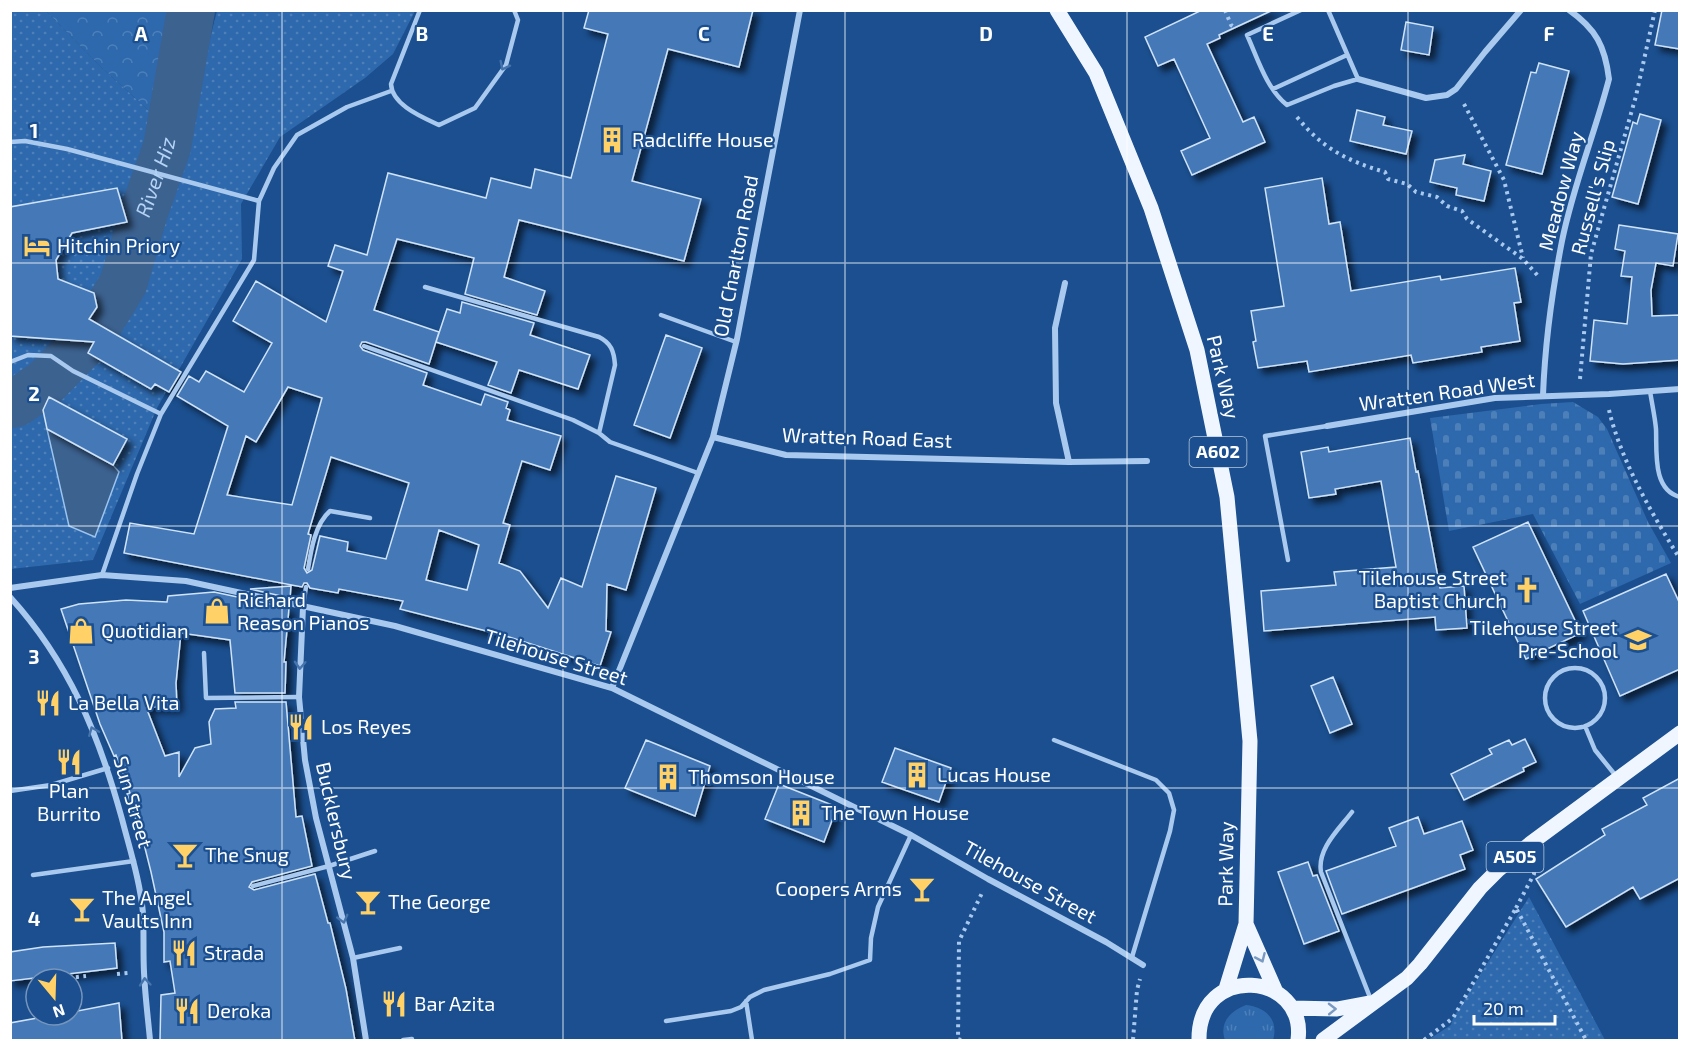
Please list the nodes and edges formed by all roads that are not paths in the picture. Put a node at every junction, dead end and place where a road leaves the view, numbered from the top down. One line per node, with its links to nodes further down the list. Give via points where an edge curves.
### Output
1 (420, 10): 12 (lane, via 390,84)
2 (514, 10): 12 (lane, one-way to 12, via 518,20 506,65 475,108 439,125 410,111)
3 (800, 10): 18 (street, Old Charlton Road)
4 (1057, 10): 56 (main road, Park Way / A602, via 1096,73 1151,208 1197,350 1227,497 1250,741)
5 (1301, 10): 11 (lane, via 1248,34)
6 (1328, 10): 9 (lane)
7 (1521, 10): 10 (street, via 1447,95 1426,98)
8 (1569, 10): 23 (street, Meadow Way, via 1599,40 1609,79 1562,240 1546,334)
9 (1347, 55): 10 (lane); 11 (lane)
10 (1358, 79): 11 (lane, via 1287,105)
11 (1272, 89)
12 (391, 91): 14 (lane, via 347,107 297,135 274,168)
13 (10, 142): 14 (lane, via 67,149)
14 (260, 201): 24 (lane, via 254,260)
15 (1065, 283): 29 (street, via 1055,328 1056,403)
16 (425, 287): 26 (lane, via 607,341 615,365)
17 (661, 315): 18 (lane)
18 (736, 342): 27 (street, Old Charlton Road)
19 (364, 346): 26 (lane, via 573,420)
20 (10, 362): 24 (lane, via 28,355 51,356 73,371)
21 (1680, 389): 22 (street, Wratten Road West)
22 (1650, 391): 23 (street, Wratten Road West); 31 (lane, via 1658,472 1667,491)
23 (1543, 395): 25 (street, Wratten Road West, via 1496,398)
24 (161, 414): 35 (lane)
25 (1327, 426): 33 (lane, via 1265,436)
26 (599, 433): 30 (lane, via 610,442)
27 (714, 437): 29 (street, Wratten Road East, via 786,455); 30 (street)
28 (1147, 461): 29 (street, Wratten Road East)
29 (1069, 462)
30 (698, 473): 41 (street)
31 (1680, 497)
32 (370, 518): 34 (lane, via 330,511 322,518)
33 (1288, 560)
34 (308, 569)
35 (102, 575): 37 (street, Tilehouse Street); 39 (street, Tilehouse Street, via 186,581)
36 (306, 587): 39 (lane)
37 (10, 588)
38 (10, 597): 46 (street, Sun Street, one-way to 38, via 67,675 37,627)
39 (303, 607): 41 (street, Tilehouse Street, via 395,626); 42 (street, Bucklersbury, one-way to 42)
40 (204, 653): 42 (lane, via 206,698)
41 (612, 688): 50 (street, Tilehouse Street)
42 (299, 697): 53 (street, Bucklersbury, via 305,760)
43 (1585, 726): 43 (lane, via 1564,726 1548,713 1548,683 1564,670 1575,668 1594,675 1604,693 1600,713); 47 (lane, via 1595,750)
44 (1680, 733): 47 (main road, A505)
45 (1053, 740): 58 (lane, via 1156,780 1172,802 1170,831)
46 (108, 768): 48 (lane, via 51,785); 52 (street, Sun Street)
47 (1617, 778): 64 (main road, A505, via 1480,888 1407,978)
48 (10, 791)
49 (1352, 812): 64 (lane, via 1325,848 1320,864)
50 (911, 835): 58 (street, Tilehouse Street); 63 (lane, via 878,907 870,960 764,990)
51 (375, 851): 53 (lane)
52 (134, 861): 54 (lane); 68 (street, Sun Street, one-way to 52, via 142,912)
53 (328, 866): 55 (lane); 59 (street, Bucklersbury, one-way to 59)
54 (33, 874)
55 (253, 886)
56 (1246, 924): 61 (main road, Park Way / A602); 62 (main road, Park Way / A602, one-way to 62)
57 (400, 948): 59 (lane)
58 (1132, 957): 60 (street, Tilehouse Street)
59 (353, 958): 69 (street, Bucklersbury)
60 (1143, 965)
61 (1226, 989): 62 (main road, via 1260,985); 72 (main road, via 1206,1008)
62 (1276, 992): 65 (main road)
63 (746, 1001): 66 (lane, via 731,1011); 71 (lane)
64 (1372, 1003): 65 (main road, A505, one-way to 64, via 1337,1009); 74 (main road, A505)
65 (1292, 1008): 73 (main road)
66 (666, 1021)
67 (412, 1039): 70 (lane)
68 (150, 1041)
69 (366, 1041)
70 (403, 1041)
71 (753, 1041)
72 (1199, 1041)
73 (1298, 1041)
74 (1323, 1041)

